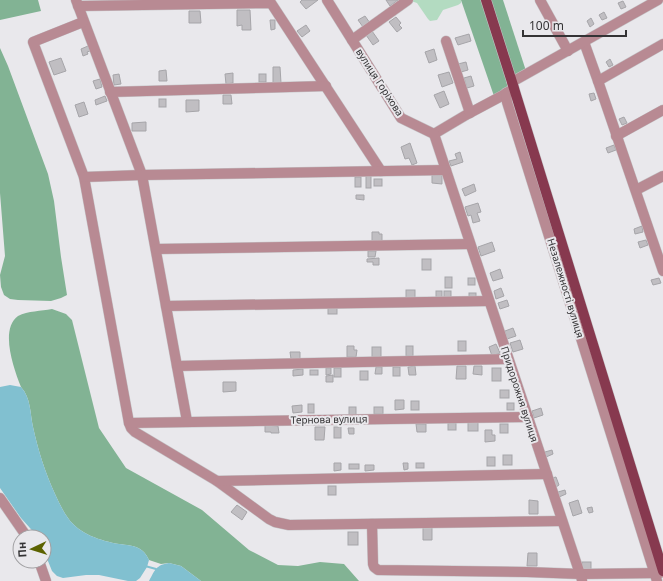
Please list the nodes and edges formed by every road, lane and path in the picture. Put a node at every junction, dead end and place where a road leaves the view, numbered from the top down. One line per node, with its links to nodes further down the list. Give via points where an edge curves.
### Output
1 (327, 0): 9 (street, вулиця Горіхова)
2 (408, 0): 9 (street)
3 (486, 0): 16 (street)
4 (540, 0): 13 (street)
5 (658, 0): 11 (street)
6 (135, 2): 7 (street); 15 (street, via 271,3)
7 (77, 3): 8 (street)
8 (83, 22): 17 (street); 26 (street, via 33,42)
9 (352, 40): 20 (street, вулиця Горіхова, via 401,118)
10 (446, 41): 19 (street)
11 (584, 42): 13 (street); 14 (street)
12 (663, 44): 14 (street)
13 (568, 51): 16 (street)
14 (598, 81): 21 (street)
15 (326, 86): 17 (street); 23 (street)
16 (511, 88): 19 (street); 46 (main road)
17 (110, 92): 24 (street)
18 (663, 110): 21 (street)
19 (470, 113): 20 (street)
20 (434, 134): 22 (street, Придорожня вулиця)
21 (616, 136): 27 (street)
22 (446, 170): 23 (street); 29 (street, Придорожня вулиця)
23 (381, 171): 24 (street)
24 (142, 175): 26 (street); 30 (street)
25 (663, 176): 27 (street)
26 (84, 177): 38 (street)
27 (636, 190): 28 (street)
28 (658, 242): 31 (street)
29 (470, 244): 30 (street); 32 (street, Придорожня вулиця)
30 (156, 249): 33 (street)
31 (663, 271)
32 (489, 301): 33 (street); 34 (street, Придорожня вулиця)
33 (166, 306): 35 (street)
34 (508, 359): 35 (street); 36 (street, Придорожня вулиця)
35 (177, 366): 37 (street)
36 (528, 417): 37 (street, Тернова вулиця); 39 (street, Придорожня вулиця)
37 (186, 421): 38 (street, Тернова вулиця)
38 (129, 422): 40 (street, via 134,432)
39 (547, 474): 40 (street); 42 (street, Придорожня вулиця)
40 (217, 481): 43 (street, via 281,524)
41 (0, 498): 44 (street)
42 (562, 521): 43 (street); 49 (street, Придорожня вулиця)
43 (372, 524): 47 (street, via 373,564 378,570)
44 (21, 529)
45 (41, 569): 50 (street)
46 (659, 575): 49 (street)
47 (465, 576): 48 (street)
48 (527, 577): 49 (street)
49 (581, 578)
50 (46, 581)

